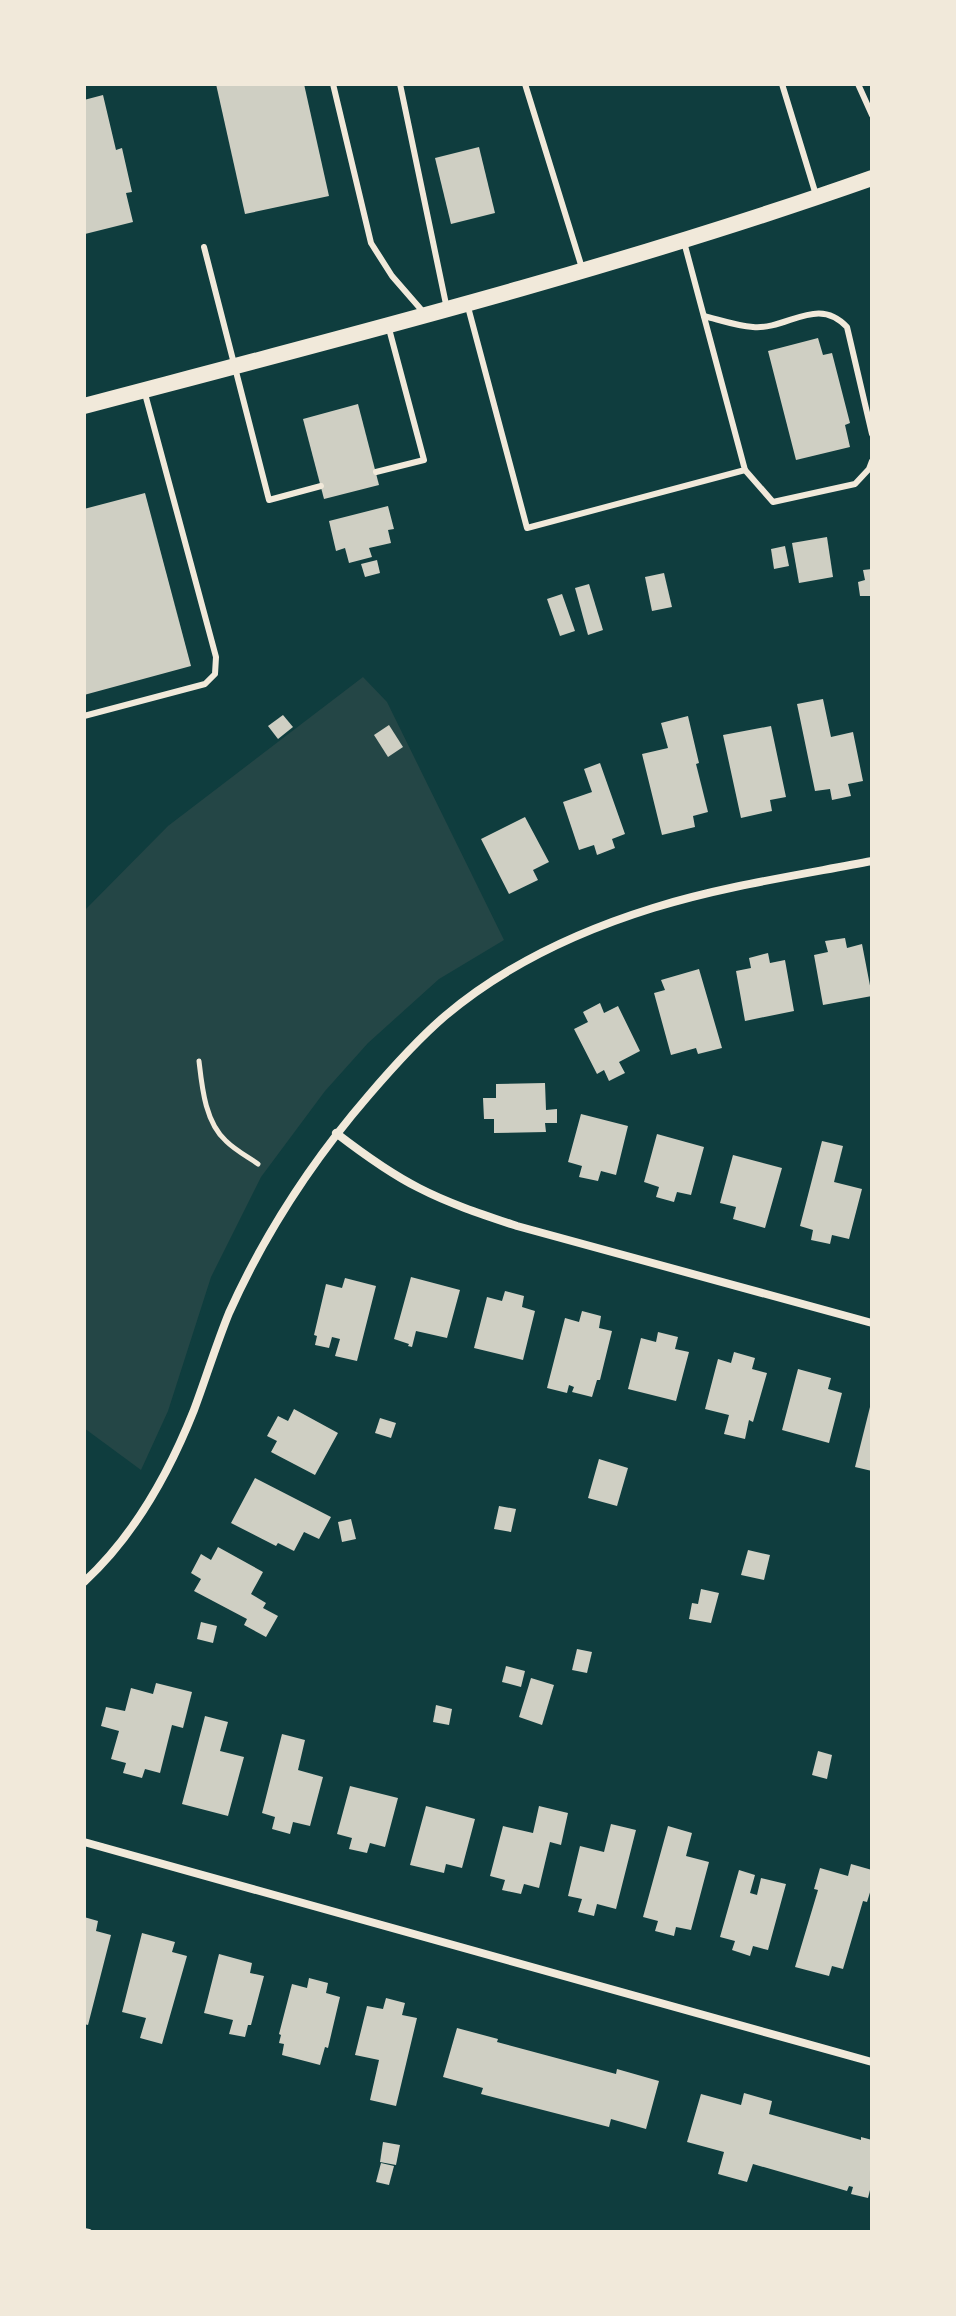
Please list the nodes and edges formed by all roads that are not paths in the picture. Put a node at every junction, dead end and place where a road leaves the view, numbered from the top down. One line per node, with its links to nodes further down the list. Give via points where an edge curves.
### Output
1 (333, 84): 14 (lane, via 371,243)
2 (400, 84): 13 (lane)
3 (525, 84): 11 (lane)
4 (782, 84): 8 (lane)
5 (858, 84): 6 (lane)
6 (872, 115)
7 (872, 178): 8 (main road)
8 (816, 197): 9 (main road)
9 (684, 242): 11 (main road); 15 (lane)
10 (204, 247): 17 (lane)
11 (583, 271): 12 (main road)
12 (467, 303): 13 (main road); 22 (lane, via 527,528)
13 (447, 309): 14 (main road)
14 (426, 315): 16 (main road)
15 (704, 316): 20 (lane, via 755,328 823,312 837,317 847,327); 22 (lane)
16 (388, 325): 17 (main road); 23 (lane, via 424,460)
17 (233, 367): 18 (main road); 24 (lane, via 269,500)
18 (144, 390): 19 (main road); 25 (lane, via 216,657 215,674 205,684)
19 (84, 406)
20 (872, 434)
21 (872, 461): 22 (lane, via 855,484 773,502)
22 (745, 470)
23 (376, 472)
24 (321, 486)
25 (84, 716)
26 (872, 861): 27 (street, via 651,908 542,952 445,1016)
27 (336, 1133): 28 (street, via 418,1188 470,1211); 29 (street, via 265,1240 229,1314 178,1448 151,1498 106,1562)
28 (872, 1323)
29 (84, 1582)
30 (84, 1842): 31 (street)
31 (872, 2062)

